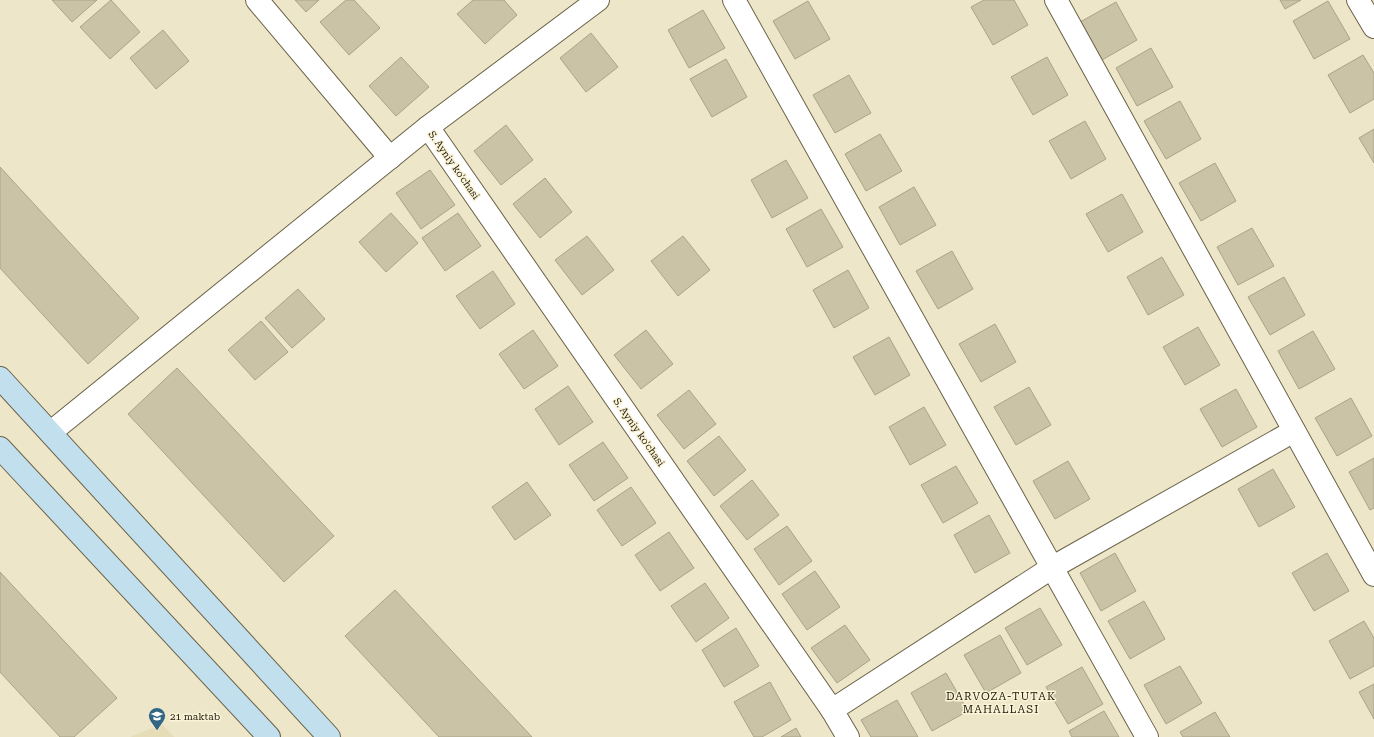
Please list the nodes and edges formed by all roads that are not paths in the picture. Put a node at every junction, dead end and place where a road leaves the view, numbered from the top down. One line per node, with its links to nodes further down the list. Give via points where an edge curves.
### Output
1 (257, 0): 8 (street)
2 (598, 0): 7 (street)
3 (734, 0): 13 (street)
4 (1056, 0): 10 (street)
5 (1358, 0): 6 (street)
6 (1374, 28)
7 (428, 127): 8 (street); 15 (street, S. Ayniy ko'chasi)
8 (390, 158): 11 (street)
9 (0, 378): 11 (main road)
10 (1294, 431): 13 (street); 14 (street)
11 (51, 432): 17 (main road)
12 (0, 448): 16 (main road)
13 (1053, 567): 15 (street); 19 (street)
14 (1374, 575)
15 (832, 710): 18 (street, S. Ayniy ko'chasi)
16 (269, 737)
17 (329, 737)
18 (848, 737)
19 (1147, 737)

